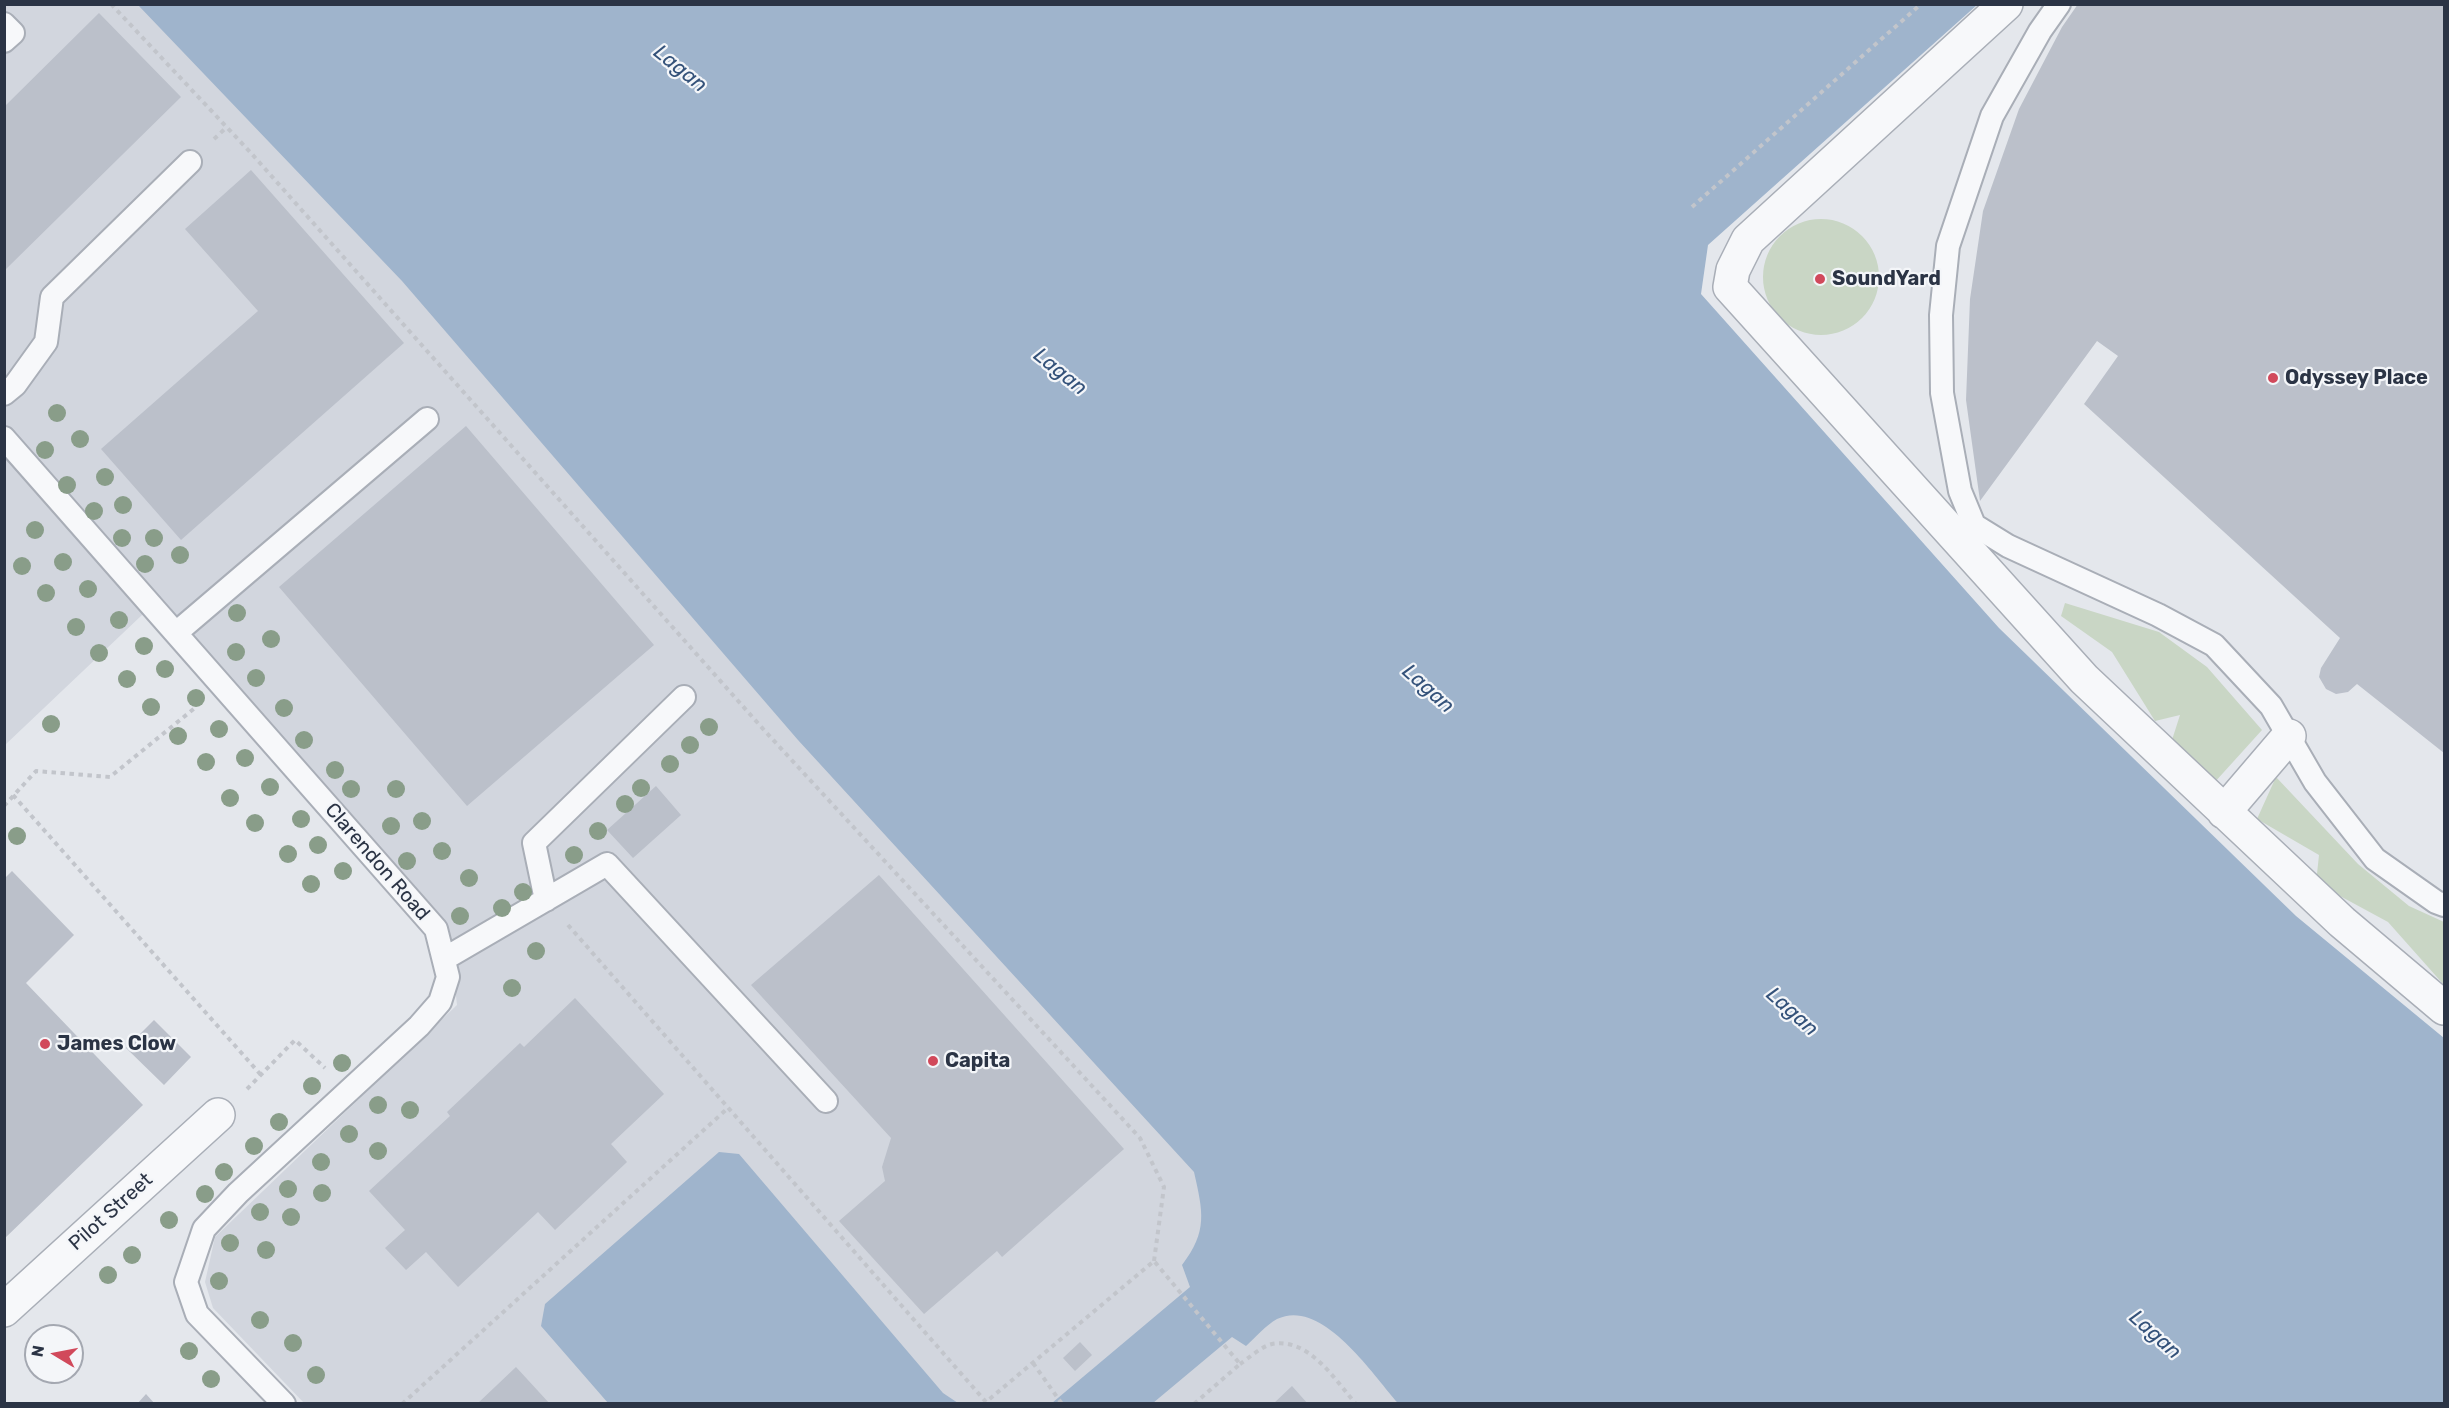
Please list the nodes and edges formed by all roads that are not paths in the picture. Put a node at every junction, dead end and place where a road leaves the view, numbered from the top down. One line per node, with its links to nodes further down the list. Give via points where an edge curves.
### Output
1 (2006, 4): 10 (street, via 1748,240 1732,270 1730,288 2084,679)
2 (2059, 4): 9 (lane, via 1992,116 1948,246 1941,315 1942,393 1960,491 1974,525 2008,546 2214,645 2271,706)
3 (189, 162): 4 (lane, via 52,297 46,342)
4 (4, 394)
5 (427, 419): 7 (lane)
6 (4, 438): 7 (lane, Clarendon Road)
7 (176, 633): 13 (lane, Clarendon Road, via 436,929)
8 (684, 697): 11 (lane, via 534,843)
9 (2289, 736): 10 (street); 12 (lane, via 2315,782 2375,859)
10 (2224, 812): 14 (street, via 2342,922)
11 (546, 900): 13 (lane); 15 (lane, via 608,864)
12 (2445, 905)
13 (444, 958): 18 (lane, Clarendon Road, via 448,977 440,1002 419,1026 204,1229 186,1282 197,1314)
14 (2445, 1008)
15 (826, 1101)
16 (218, 1115): 17 (street, Pilot Street)
17 (4, 1310)
18 (284, 1404)

